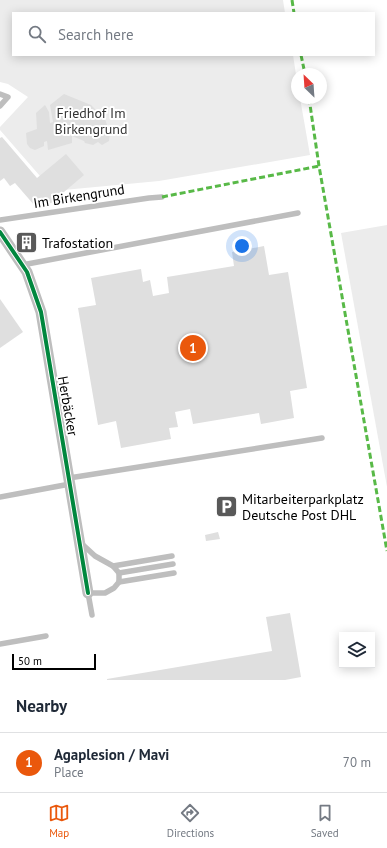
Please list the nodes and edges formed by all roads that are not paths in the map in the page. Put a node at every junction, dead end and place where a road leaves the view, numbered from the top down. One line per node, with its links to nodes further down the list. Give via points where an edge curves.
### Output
1 (0, 94): 2 (lane, via 8,97)
2 (0, 106)
3 (162, 197): 5 (lane, Im Birkengrund)
4 (298, 213): 7 (lane)
5 (0, 220)
6 (0, 232): 7 (street, Herbäcker)
7 (22, 265): 9 (street, Herbäcker, via 28,272 41,312)
8 (322, 438): 9 (lane)
9 (69, 481): 10 (lane); 11 (street, Herbäcker)
10 (0, 497)
11 (80, 542): 14 (lane, via 95,556); 18 (street, Herbäcker)
12 (172, 556): 14 (lane)
13 (173, 564): 15 (lane)
14 (113, 566): 15 (lane)
15 (118, 573): 17 (lane)
16 (174, 573): 17 (lane)
17 (119, 582): 18 (lane, via 105,593)
18 (88, 593): 19 (lane)
19 (92, 615)
20 (46, 636): 21 (lane)
21 (0, 644)

